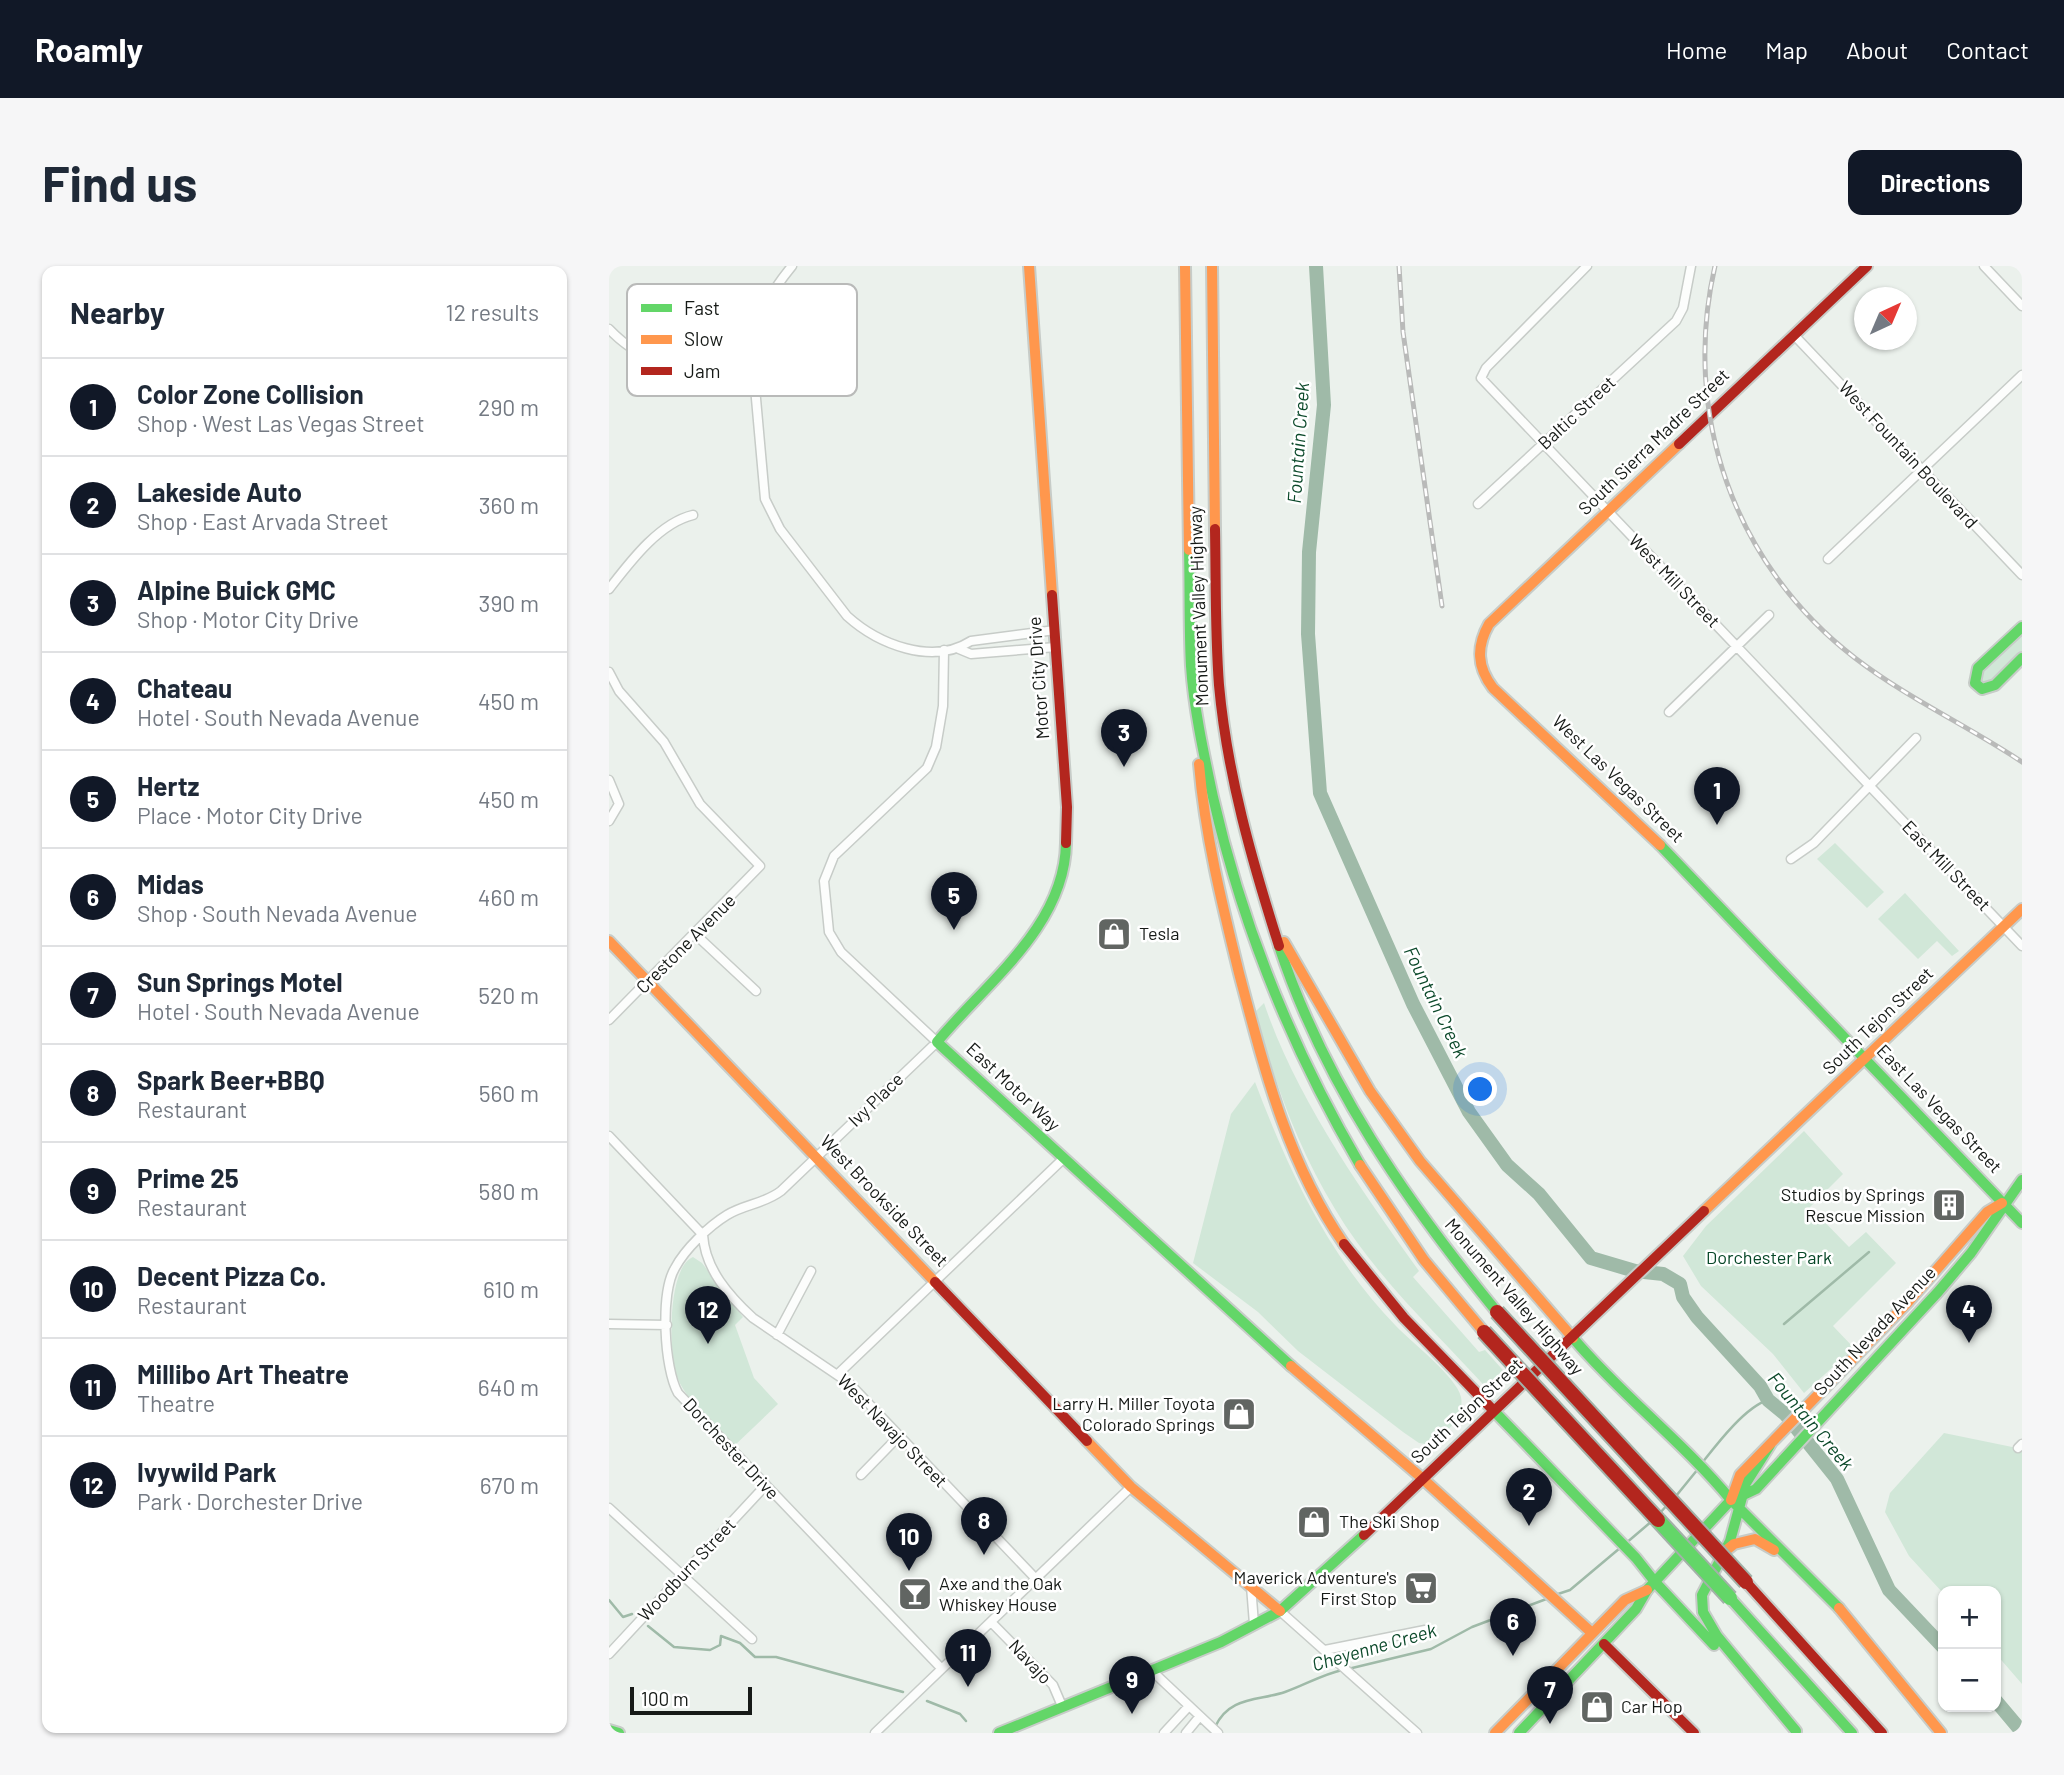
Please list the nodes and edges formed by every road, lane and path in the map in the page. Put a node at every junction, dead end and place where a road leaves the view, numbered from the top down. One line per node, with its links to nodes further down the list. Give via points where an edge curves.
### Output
1 (792, 266): 9 (street)
2 (1029, 266): 26 (main road, Motor City Drive)
3 (1185, 266): 34 (main road, Monument Valley Highway, via 1187,556)
4 (1212, 266): 41 (main road, Monument Valley Highway, via 1216,633 1222,708)
5 (1587, 266): 16 (street, West Mill Street, via 1482,373 1481,379)
6 (1691, 266): 16 (street, Baltic Street, via 1677,321)
7 (1867, 266): 12 (main road, South Sierra Madre Street)
8 (1984, 266): 10 (street)
9 (778, 284)
10 (2022, 306)
11 (609, 329): 13 (street)
12 (1794, 335): 17 (street, West Fountain Boulevard); 19 (main road, South Sierra Madre Street)
13 (627, 345)
14 (2022, 375): 17 (street)
15 (755, 396): 30 (street, via 765,499 780,529 861,628 888,644)
16 (1545, 442): 18 (street, Baltic Street); 19 (street, West Mill Street)
17 (1921, 471): 21 (street); 22 (street, West Fountain Boulevard)
18 (1478, 505)
19 (1608, 513): 27 (street, West Mill Street); 31 (main road, South Sierra Madre Street, via 1489,624)
20 (690, 516): 23 (street, via 665,530)
21 (1828, 559)
22 (2022, 575)
23 (609, 589)
24 (1769, 615): 27 (street)
25 (2022, 626): 32 (main road, via 1978,668 1975,683 1986,690)
26 (1055, 630): 28 (main road, Motor City Drive); 29 (street, via 971,641)
27 (1737, 646): 35 (street); 38 (street, West Mill Street)
28 (1056, 647): 29 (street, via 971,654); 51 (main road, Motor City Drive, via 1067,815 1064,872 1038,932)
29 (959, 649): 30 (street)
30 (944, 650): 51 (street, East Motor Way, via 943,706 927,768 834,856 824,881 829,932 841,952)
31 (1478, 653): 44 (main road, West Las Vegas Street, via 1480,668 1493,688 1655,839)
32 (2022, 658)
33 (609, 672): 45 (street, Crestone Avenue, via 619,691 664,742 700,804 760,866)
34 (1196, 707): 67 (main road, via 1200,785 1214,872 1269,1089 1293,1156 1361,1268); 108 (main road, Monument Valley Highway, bridge, via 1233,884 1276,1006 1310,1081 1398,1228 1438,1281)
35 (1669, 712)
36 (1916, 738): 38 (street)
37 (609, 780): 39 (street, via 619,804)
38 (1870, 787): 40 (street, via 1814,844); 43 (street, East Mill Street)
39 (609, 821)
40 (1791, 859)
41 (1263, 900): 65 (main road, via 1313,996 1385,1112 1428,1171); 109 (main road, Monument Valley Highway, bridge, via 1285,966 1334,1078 1417,1213 1497,1312)
42 (2022, 909): 43 (main road, South Tejon Street)
43 (2003, 927): 47 (street, East Mill Street); 52 (main road, South Tejon Street)
44 (1741, 930): 52 (main road, East Las Vegas Street)
45 (695, 934): 48 (street, Crestone Avenue); 49 (street)
46 (609, 941): 48 (main road, West Brookside Street)
47 (2022, 946)
48 (648, 982): 50 (street, Crestone Avenue); 54 (main road, West Brookside Street)
49 (756, 991)
50 (609, 1020)
51 (937, 1042): 54 (street, Ivy Place); 55 (main road, East Motor Way)
52 (1865, 1059): 57 (main road, East Las Vegas Street); 65 (main road, South Tejon Street)
53 (609, 1136): 59 (street, West Navajo Street)
54 (816, 1158): 59 (street, Dorchester Drive, via 772,1198 727,1215); 61 (main road, West Brookside Street)
55 (1063, 1159): 61 (street); 70 (main road, East Motor Way, via 1313,1387)
56 (2022, 1180): 57 (main road, South Nevada Avenue)
57 (2003, 1203): 58 (main road, East Las Vegas Street); 71 (main road, South Nevada Avenue, via 1987,1212 1909,1301 1770,1445); 71 (main road, South Nevada Avenue, via 1996,1222 1963,1263 1845,1392)
58 (2022, 1223)
59 (703, 1236): 63 (street, Dorchester Drive, via 670,1277); 64 (street, West Navajo Street, via 704,1254 728,1292)
60 (811, 1270): 64 (street)
61 (934, 1282): 66 (street); 73 (main road, West Brookside Street)
62 (609, 1324): 63 (street)
63 (667, 1325): 72 (street, Dorchester Drive, via 669,1370 678,1393)
64 (777, 1335): 66 (street, West Navajo Street)
65 (1573, 1338): 67 (main road, South Tejon Street); 74 (main road, via 1635,1406)
66 (838, 1374): 68 (street, West Navajo Street)
67 (1494, 1411): 70 (main road, South Tejon Street); 80 (main road, via 1636,1558)
68 (899, 1436): 69 (street); 78 (street, West Navajo Street)
69 (861, 1475)
70 (1423, 1479): 82 (main road, South Tejon Street); 86 (main road, East Motor Way)
71 (1748, 1482): 74 (main road, South Nevada Avenue); 74 (main road, South Nevada Avenue)
72 (765, 1486): 77 (street, Woodburn Street); 91 (street, Dorchester Drive)
73 (1131, 1487): 78 (street); 79 (main road, West Brookside Street)
74 (1737, 1501): 76 (main road, via 1734,1531); 80 (main road, South Nevada Avenue); 81 (main road)
75 (609, 1508): 77 (street)
76 (1723, 1553): 81 (main road, via 1745,1540 1766,1544); 97 (main road, via 1704,1588 1703,1612 1717,1636)
77 (683, 1574): 87 (street); 90 (street, Woodburn Street)
78 (1037, 1580): 83 (street)
79 (1251, 1586): 82 (main road, West Brookside Street); 84 (street)
80 (1651, 1586): 86 (main road, South Nevada Avenue, via 1625,1600); 88 (main road, South Nevada Avenue); 97 (main road)
81 (1838, 1607): 110 (main road)
82 (1280, 1611): 84 (main road, South Tejon Street); 89 (street)
83 (992, 1622): 91 (street); 93 (street, Navajo, via 1053,1685)
84 (1255, 1624): 92 (main road, South Tejon Street)
85 (1425, 1630): 89 (street)
86 (1592, 1633): 105 (main road, South Nevada Avenue)
87 (752, 1639)
88 (1604, 1644): 106 (main road, South Nevada Avenue); 107 (main road)
89 (1325, 1650): 104 (street)
90 (609, 1654)
91 (941, 1668): 99 (street)
92 (1151, 1670): 93 (main road, South Tejon Street); 94 (street)
93 (1062, 1706): 100 (main road, South Tejon Street)
94 (1189, 1706): 95 (street); 101 (street)
95 (1200, 1716): 102 (street); 103 (street)
96 (609, 1730): 98 (main road)
97 (1798, 1732)
98 (619, 1733)
99 (875, 1733)
100 (999, 1733)
101 (1164, 1733)
102 (1186, 1733)
103 (1218, 1733)
104 (1417, 1733)
105 (1495, 1733)
106 (1519, 1733)
107 (1694, 1733)
108 (1852, 1733)
109 (1882, 1733)
110 (1941, 1733)

